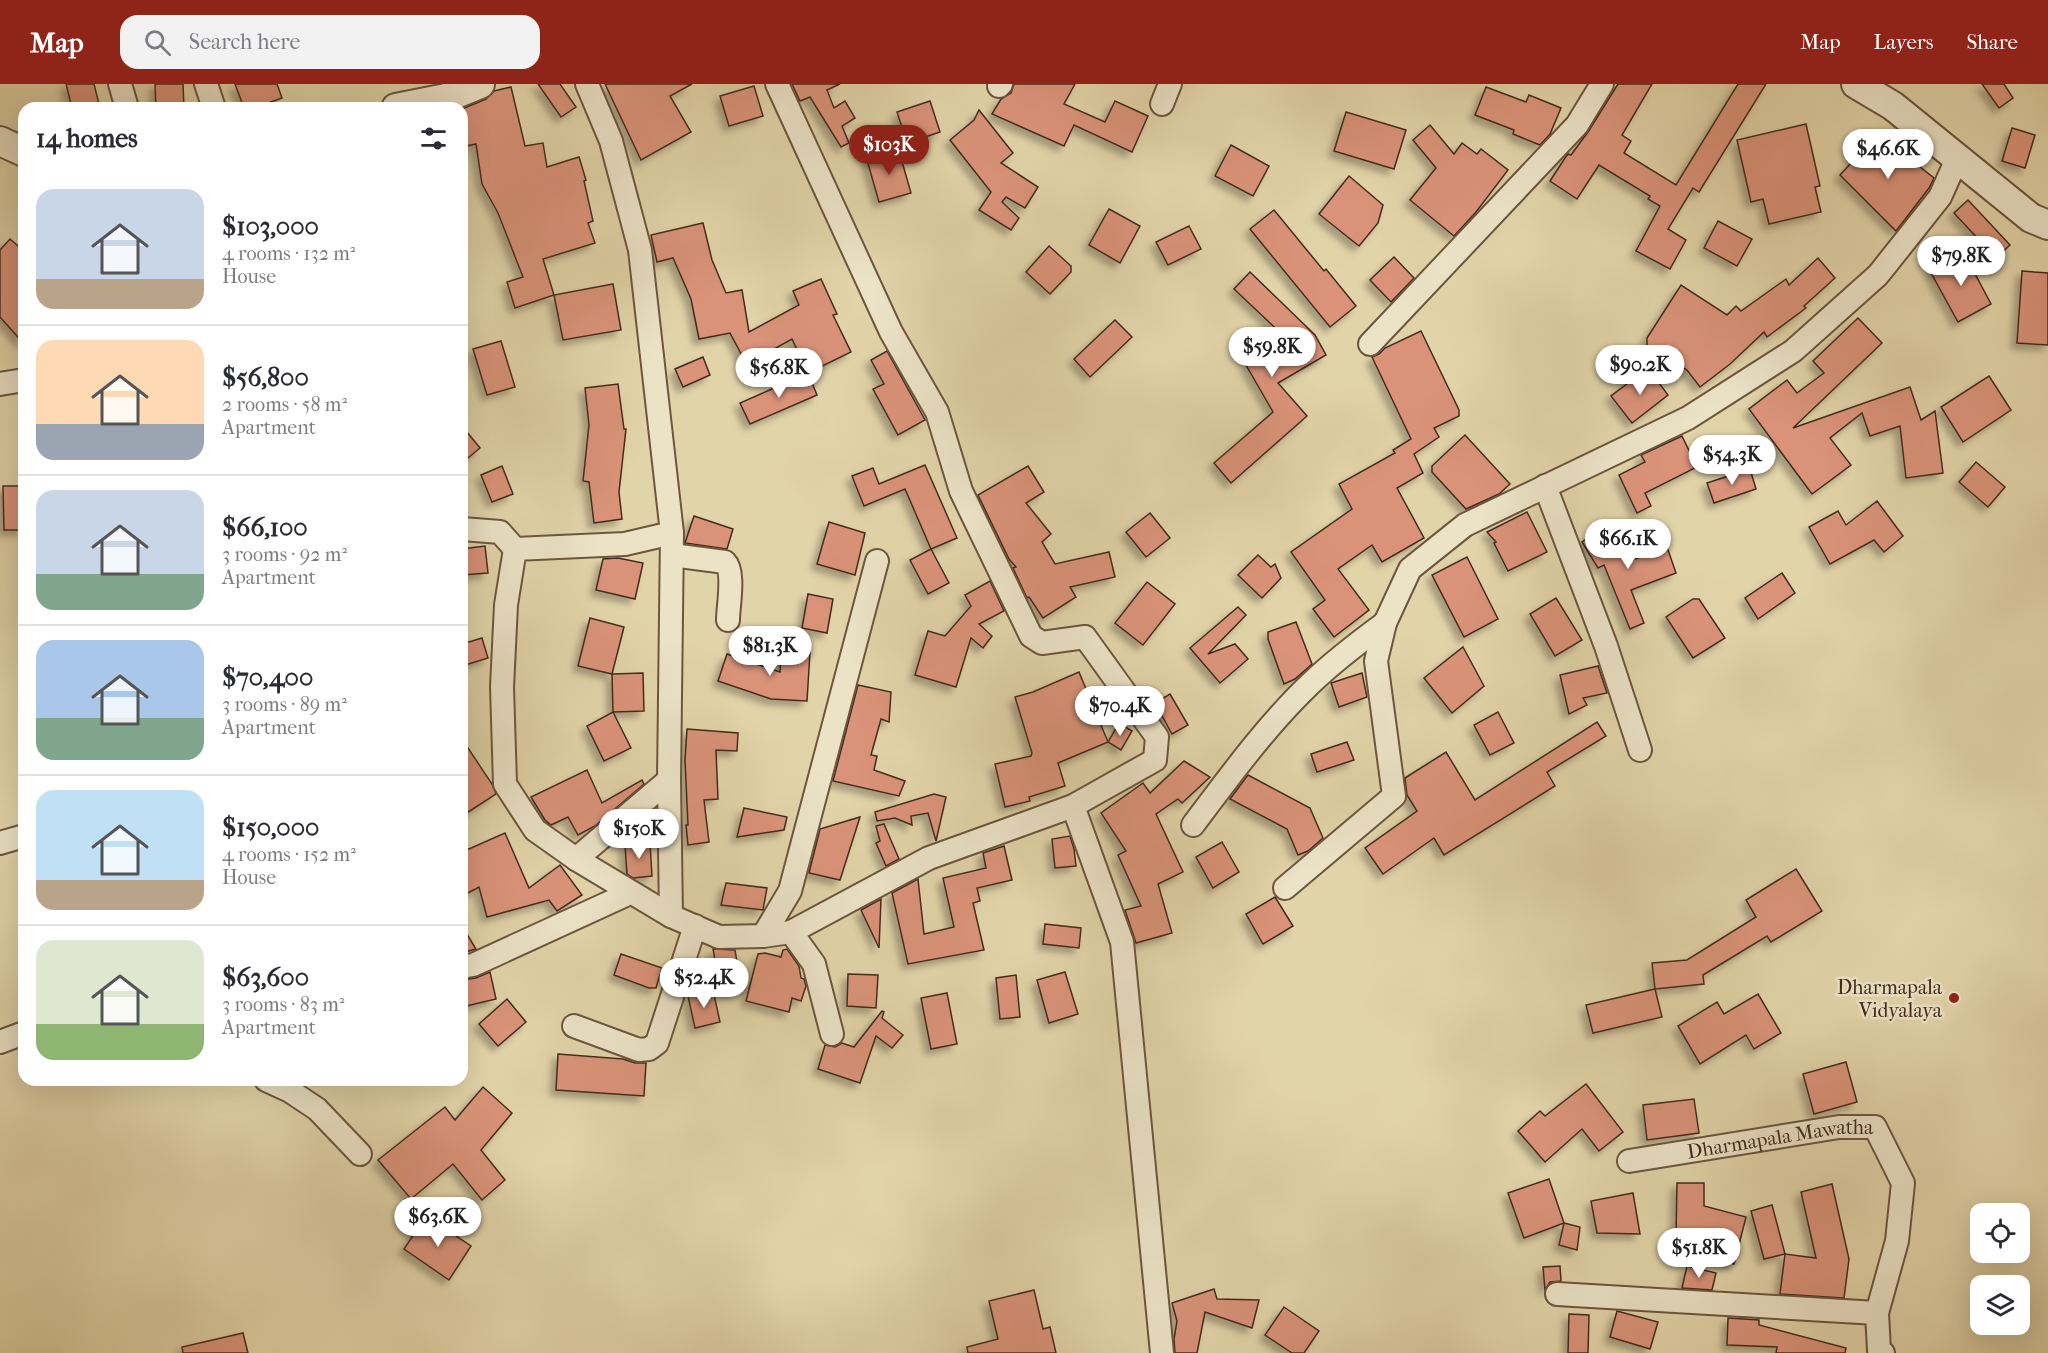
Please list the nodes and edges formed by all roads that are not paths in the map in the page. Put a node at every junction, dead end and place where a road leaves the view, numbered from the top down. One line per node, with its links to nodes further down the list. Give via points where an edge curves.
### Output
1 (120, 84): 8 (street)
2 (206, 84): 9 (street)
3 (480, 84): 10 (street)
4 (587, 84): 20 (street, via 611,141 639,250)
5 (777, 84): 27 (street, via 891,332 937,412 961,491 1031,636 1042,643 1085,637 1157,737 1155,760)
6 (1602, 84): 15 (street, via 1576,125)
7 (1856, 84): 13 (street, via 1893,106)
8 (126, 102)
9 (212, 102)
10 (426, 102)
11 (0, 141): 12 (street)
12 (18, 149)
13 (1957, 159): 14 (street, via 2031,218); 18 (street, via 1940,197 1878,275 1793,351 1688,418)
14 (2048, 225)
15 (1370, 344)
16 (18, 381): 17 (street)
17 (0, 384)
18 (1545, 486): 24 (street, via 1465,525 1410,569); 25 (street, via 1606,646)
19 (468, 529): 21 (street, via 500,532)
20 (672, 544): 21 (street); 23 (street, via 729,566); 26 (street)
21 (515, 549): 31 (street, via 506,605 502,675 505,784 535,830)
22 (877, 561): 37 (street, via 790,891)
23 (728, 620)
24 (1385, 623): 28 (street, via 1310,684 1247,754); 32 (street, via 1376,661 1394,796)
25 (1640, 750)
26 (669, 780): 31 (street); 34 (street)
27 (1073, 806): 36 (street, via 929,858); 48 (street, via 1122,942)
28 (1193, 825)
29 (18, 838): 30 (street)
30 (0, 843)
31 (576, 859): 33 (street)
32 (1285, 888)
33 (630, 893): 34 (street); 38 (street)
34 (670, 916): 35 (street)
35 (694, 926): 37 (street, via 719,937); 39 (street, via 657,1043 639,1050)
36 (791, 932): 37 (street); 40 (street, via 814,964)
37 (763, 936)
38 (468, 966)
39 (574, 1026)
40 (832, 1034)
41 (18, 1035): 42 (street)
42 (0, 1042)
43 (279, 1086): 44 (street, via 317,1109)
44 (360, 1154)
45 (1629, 1161): 47 (street, Dharmapala Mawatha, via 1839,1126 1875,1127 1903,1183 1897,1241)
46 (1557, 1294): 47 (street)
47 (1876, 1312): 49 (street, Dharmapala Mawatha, via 1879,1350)
48 (1162, 1353)
49 (1883, 1353)

